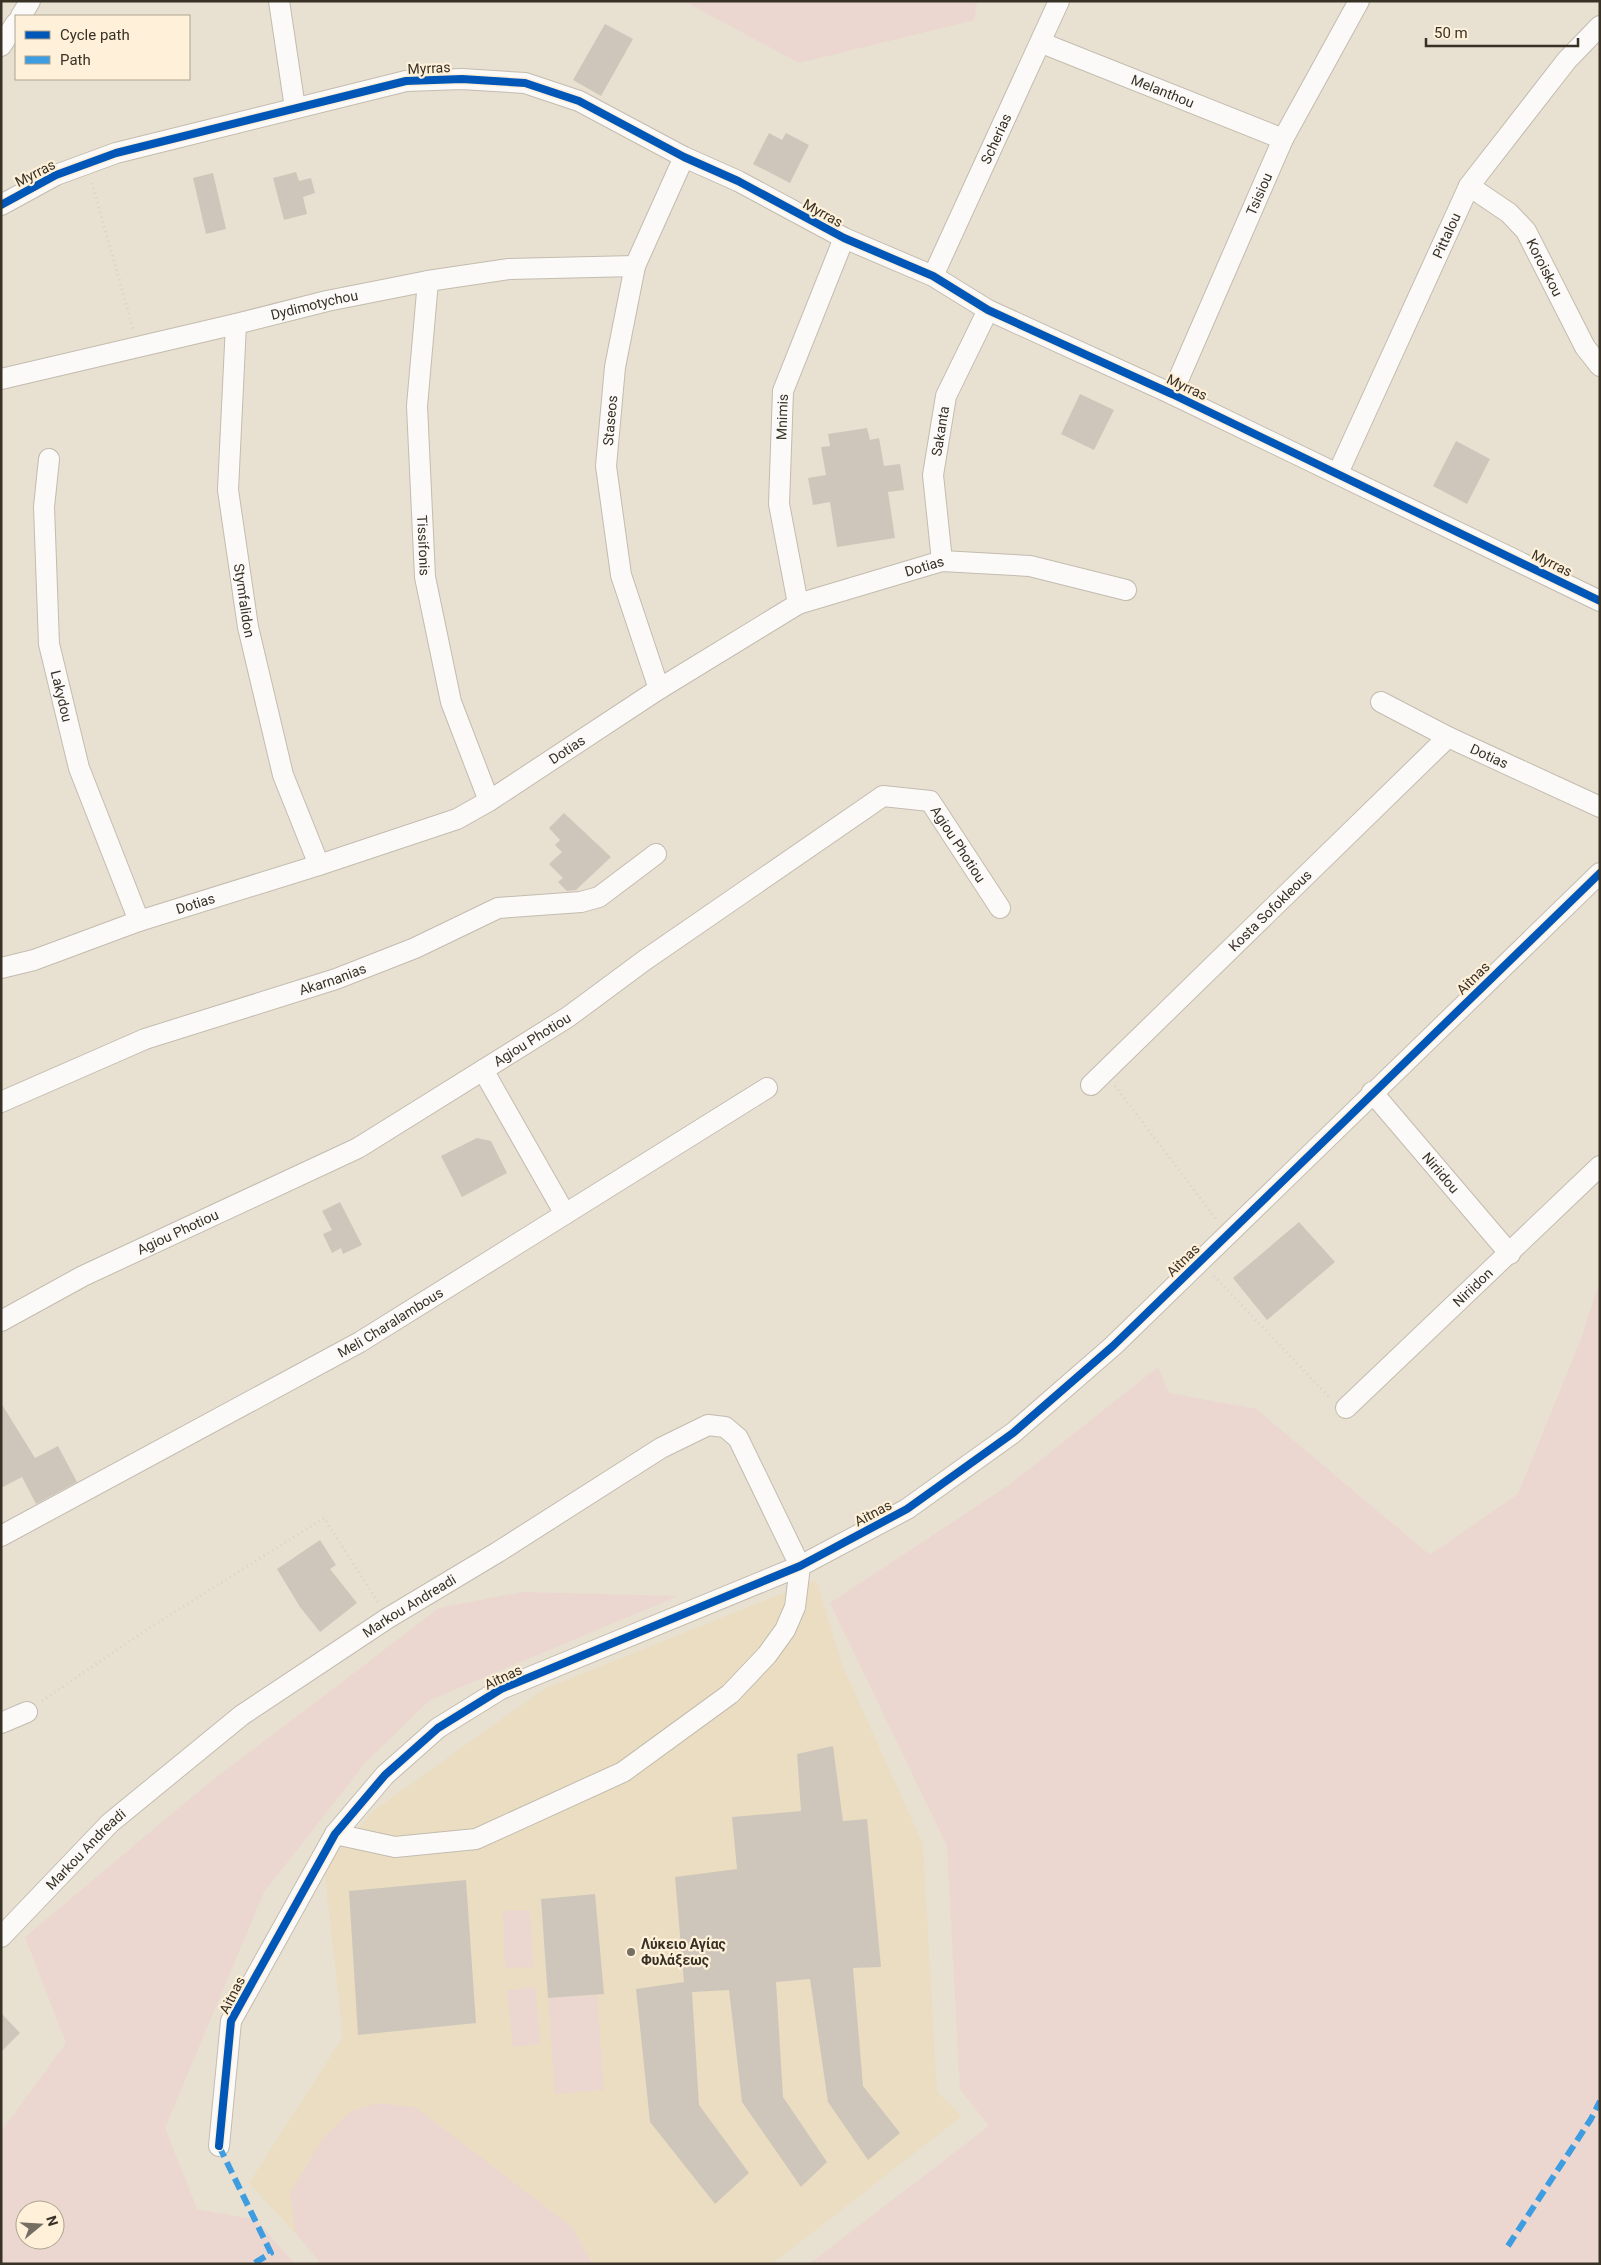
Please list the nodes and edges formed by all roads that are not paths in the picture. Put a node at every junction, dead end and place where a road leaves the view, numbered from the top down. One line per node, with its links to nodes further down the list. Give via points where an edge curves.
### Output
1 (30, 1): 5 (street)
2 (279, 1): 10 (street)
3 (1059, 1): 8 (street, Scherias)
4 (1359, 1): 11 (street, Tsisiou)
5 (22, 15)
6 (15, 25): 9 (street)
7 (1600, 26): 13 (street, Pittalou, via 1567,60)
8 (1042, 43): 11 (street, Melanthou); 17 (street, Scherias)
9 (1, 46)
10 (295, 108): 12 (street, Myrras, via 406,81 462,79 525,83 578,101); 14 (street, Myrras, via 116,153 56,175)
11 (1283, 139): 23 (street, Tsisiou)
12 (684, 157): 15 (street, Myrras, via 738,181); 16 (street, Staseos)
13 (1469, 186): 21 (street, Koroiskou, via 1509,213 1526,232 1585,347); 25 (street, Pittalou)
14 (1, 205)
15 (844, 238): 17 (street, Myrras); 29 (street, Mnimis, via 783,391 779,504)
16 (635, 266): 18 (street, Dydimotychou, via 509,269); 30 (street, Staseos, via 614,367 606,466 621,575)
17 (933, 276): 19 (street, Myrras)
18 (428, 281): 20 (street, Dydimotychou, via 327,301); 33 (street, Tissifonis, via 417,406 425,577 451,702)
19 (988, 310): 23 (street, Myrras); 26 (street, Sakanta, via 946,396 933,475)
20 (236, 324): 22 (street, Dydimotychou); 36 (street, Stymfalidon, via 228,490 248,627 283,775)
21 (1600, 366)
22 (1, 379)
23 (1172, 394): 25 (street, Myrras)
24 (49, 459): 39 (street, Lakydou, via 44,507 49,644 79,768)
25 (1338, 473): 28 (street, Myrras)
26 (942, 561): 27 (street, Dotias, via 1030,566); 29 (street, Dotias)
27 (1126, 590)
28 (1600, 600)
29 (798, 604): 30 (street, Dotias)
30 (659, 689): 33 (street, Dotias)
31 (1381, 702): 32 (street, Dotias)
32 (1448, 737): 34 (street, Dotias); 42 (street, Kosta Sofokleous)
33 (489, 801): 36 (street, Dotias, via 457,819)
34 (1600, 807)
35 (656, 854): 45 (street, Akarnanias, via 599,896 581,902 498,908 415,948 336,978 145,1039)
36 (319, 865): 39 (street, Dotias)
37 (1600, 873): 44 (street, Aitnas)
38 (1000, 908): 41 (street, Agiou Photiou, via 930,801 883,796 645,960 568,1018)
39 (139, 921): 40 (street, Dotias, via 34,960)
40 (1, 968)
41 (483, 1070): 47 (street); 49 (street, Agiou Photiou, via 358,1148 83,1276)
42 (1098, 1078)
43 (767, 1088): 47 (street, Meli Charalambous)
44 (1372, 1092): 48 (street, Niriidou); 52 (street, Aitnas, via 1113,1346 1013,1433 907,1509)
45 (1, 1102)
46 (1600, 1166): 48 (street, Niriidon)
47 (565, 1214): 51 (street, Meli Charalambous, via 360,1342)
48 (1510, 1254): 50 (street, Niriidon)
49 (1, 1321)
50 (1346, 1408)
51 (1, 1536)
52 (800, 1566): 55 (street, Aitnas, via 501,1689 438,1728 385,1774); 55 (street, via 795,1607 785,1630 767,1654 730,1694 623,1772 476,1839 395,1847); 56 (street, Markou Andreadi, via 738,1438 725,1427 708,1425 661,1448 388,1618 242,1715 118,1817)
53 (27, 1712): 54 (street)
54 (1, 1723)
55 (334, 1834): 57 (street, Aitnas, via 231,2021)
56 (1, 1937)
57 (220, 2146)

